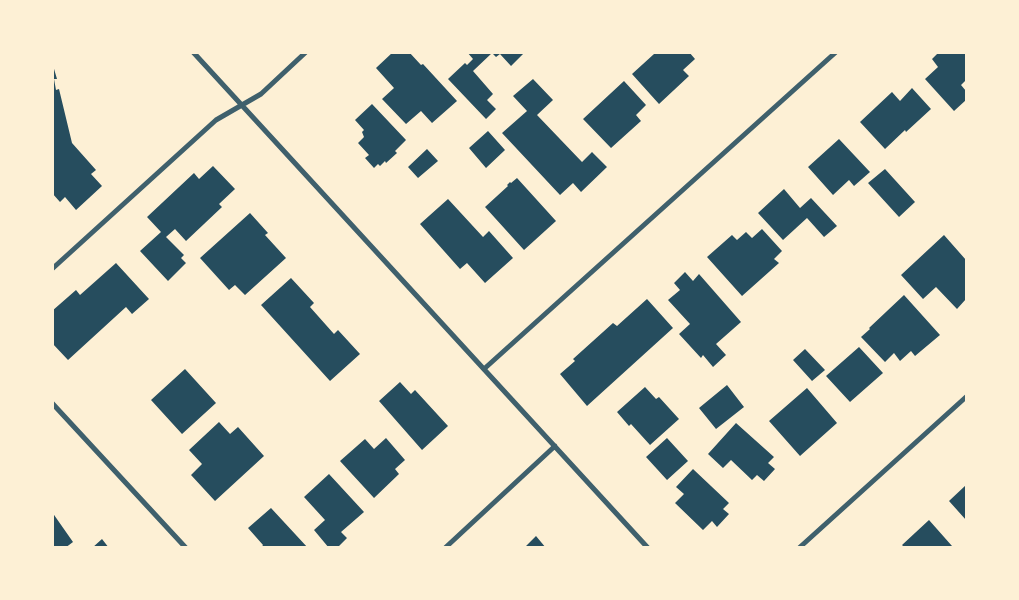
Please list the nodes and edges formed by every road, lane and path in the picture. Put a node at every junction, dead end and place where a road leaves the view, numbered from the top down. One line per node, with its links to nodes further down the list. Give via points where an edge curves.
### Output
1 (193, 52): 4 (street)
2 (306, 52): 4 (street, via 261,94)
3 (836, 52): 6 (street)
4 (242, 105): 5 (street, via 216,120); 6 (street)
5 (52, 269)
6 (484, 369): 9 (street)
7 (966, 397): 13 (street)
8 (52, 403): 10 (street)
9 (555, 446): 11 (street); 12 (street)
10 (186, 548)
11 (445, 548)
12 (648, 548)
13 (798, 548)

